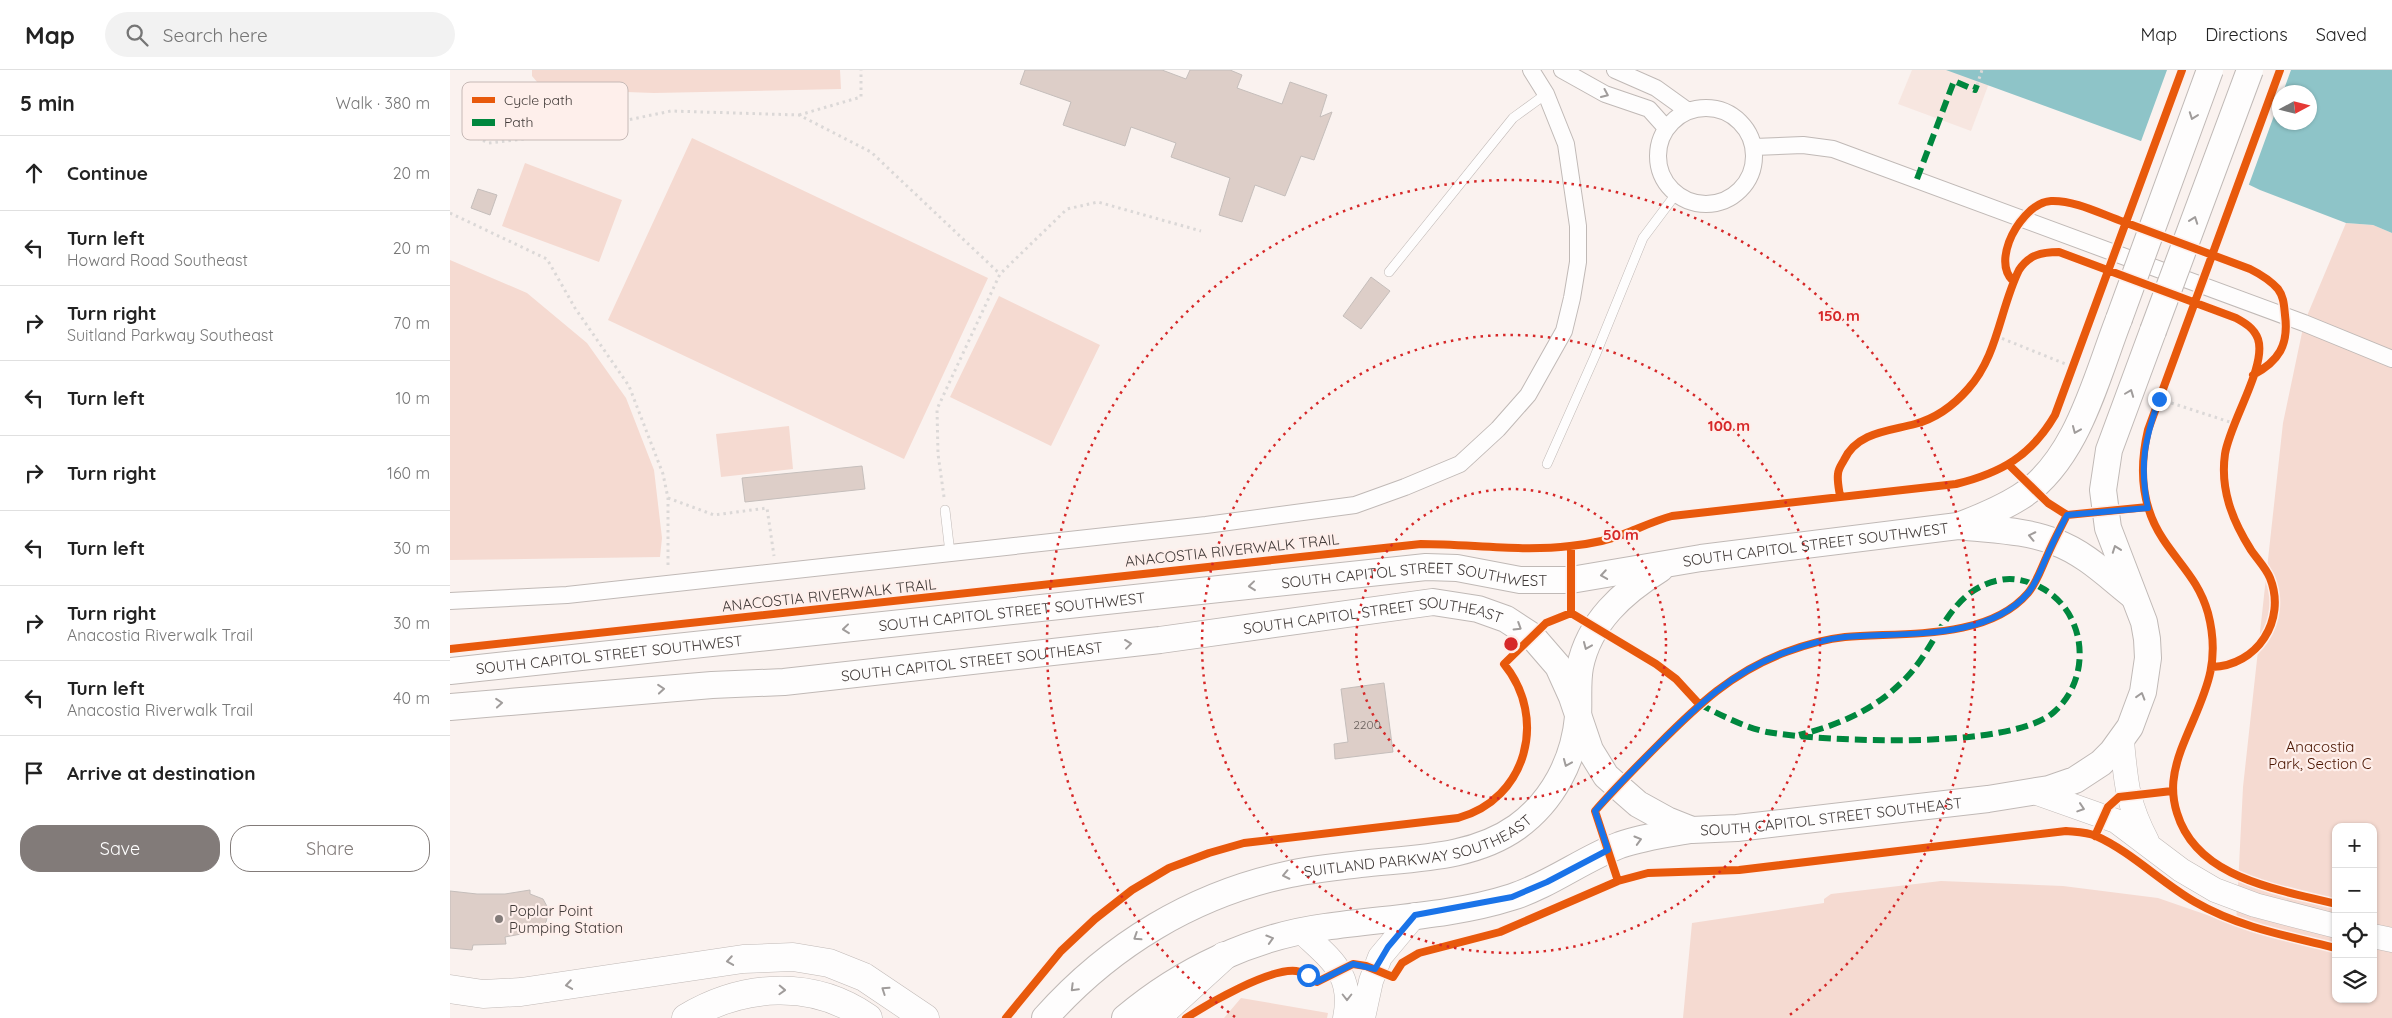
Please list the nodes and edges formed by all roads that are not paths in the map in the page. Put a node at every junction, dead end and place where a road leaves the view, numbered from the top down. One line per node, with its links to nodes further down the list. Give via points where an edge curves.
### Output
1 (1531, 70): 6 (street)
2 (1562, 70): 8 (street, one-way to 8, via 1605,94 1649,109)
3 (1615, 70): 7 (street, via 1656,88)
4 (2210, 70): 15 (main road, SOUTH CAPITOL STREET SOUTHWEST, one-way to 15, bridge, via 2074,435 2054,466 2021,496)
5 (2250, 70): 18 (main road, SOUTH CAPITOL STREET SOUTHEAST, one-way to 5, bridge, via 2108,528 2103,476 2109,450)
6 (1546, 94): 11 (lane, via 1514,118); 16 (street, via 1566,144 1573,180 1578,262 1572,298 1564,331 1528,396 1460,464 1355,505)
7 (1688, 111): 8 (street); 9 (street, via 1704,107 1729,114 1748,131)
8 (1666, 128): 10 (street, via 1660,141 1659,163 1666,183)
9 (1754, 147): 10 (street, via 1755,162 1750,176 1743,188 1731,198 1703,204); 12 (street, via 1833,149 2304,323)
10 (1676, 194): 13 (lane, via 1643,238)
11 (1389, 272)
12 (2392, 359)
13 (1547, 464)
14 (945, 510): 16 (lane)
15 (1958, 526): 17 (main road, SOUTH CAPITOL STREET SOUTHWEST); 18 (main road, one-way to 15, via 2080,554 2054,541 2019,533)
16 (950, 554): 19 (street, via 568,595)
17 (1669, 564): 20 (main road, SOUTH CAPITOL STREET SOUTHWEST, one-way to 20, via 1554,581 1520,580 1457,568 1426,567); 22 (main road, SUITLAND PARKWAY SOUTHEAST, one-way to 22, via 1623,596 1596,627 1580,666)
18 (2133, 595): 23 (main road, SOUTH CAPITOL STREET SOUTHEAST, one-way to 18, via 2137,710 2148,658 2144,622)
19 (450, 602)
20 (450, 671)
21 (450, 707): 22 (main road, SOUTH CAPITOL STREET SOUTHEAST, one-way to 22, via 833,677 1160,640 1433,602 1478,609 1506,619 1532,636 1558,666)
22 (1578, 716): 25 (main road, SOUTH CAPITOL STREET SOUTHEAST, via 1590,750 1616,787 1652,813); 37 (main road, SUITLAND PARKWAY SOUTHEAST, one-way to 37, via 1572,750 1552,790 1530,816 1507,834 1462,851 1290,874 1215,897 1171,917 1124,945 1080,982)
23 (2122, 741): 24 (main road, SOUTH CAPITOL STREET SOUTHEAST, via 2100,763 2075,780); 26 (street, via 2128,796)
24 (2034, 792): 25 (main road, SOUTH CAPITOL STREET SOUTHEAST, via 1737,828); 26 (street, one-way to 26, via 2104,816 2126,827)
25 (1692, 830): 27 (main road, one-way to 25, via 1512,897 1620,845)
26 (2149, 845): 28 (street, via 2181,870 2215,890 2255,905)
27 (1415, 915): 29 (main road); 41 (street, via 1380,957)
28 (2332, 925)
29 (1301, 931): 32 (main road, one-way to 29); 40 (street, one-way to 40, via 1340,970 1347,989)
30 (2377, 937): 31 (street)
31 (2392, 940)
32 (1224, 956): 38 (main road, via 1171,984); 39 (highway)
33 (450, 990): 36 (highway, one-way to 33, via 864,977 829,964 793,957 743,959 521,992 483,994)
34 (686, 1018): 35 (highway, one-way to 35, via 732,996 782,990 834,1000)
35 (868, 1018)
36 (925, 1018)
37 (1045, 1018)
38 (1125, 1018)
39 (1156, 1018)
40 (1345, 1018)
41 (1362, 1018)

